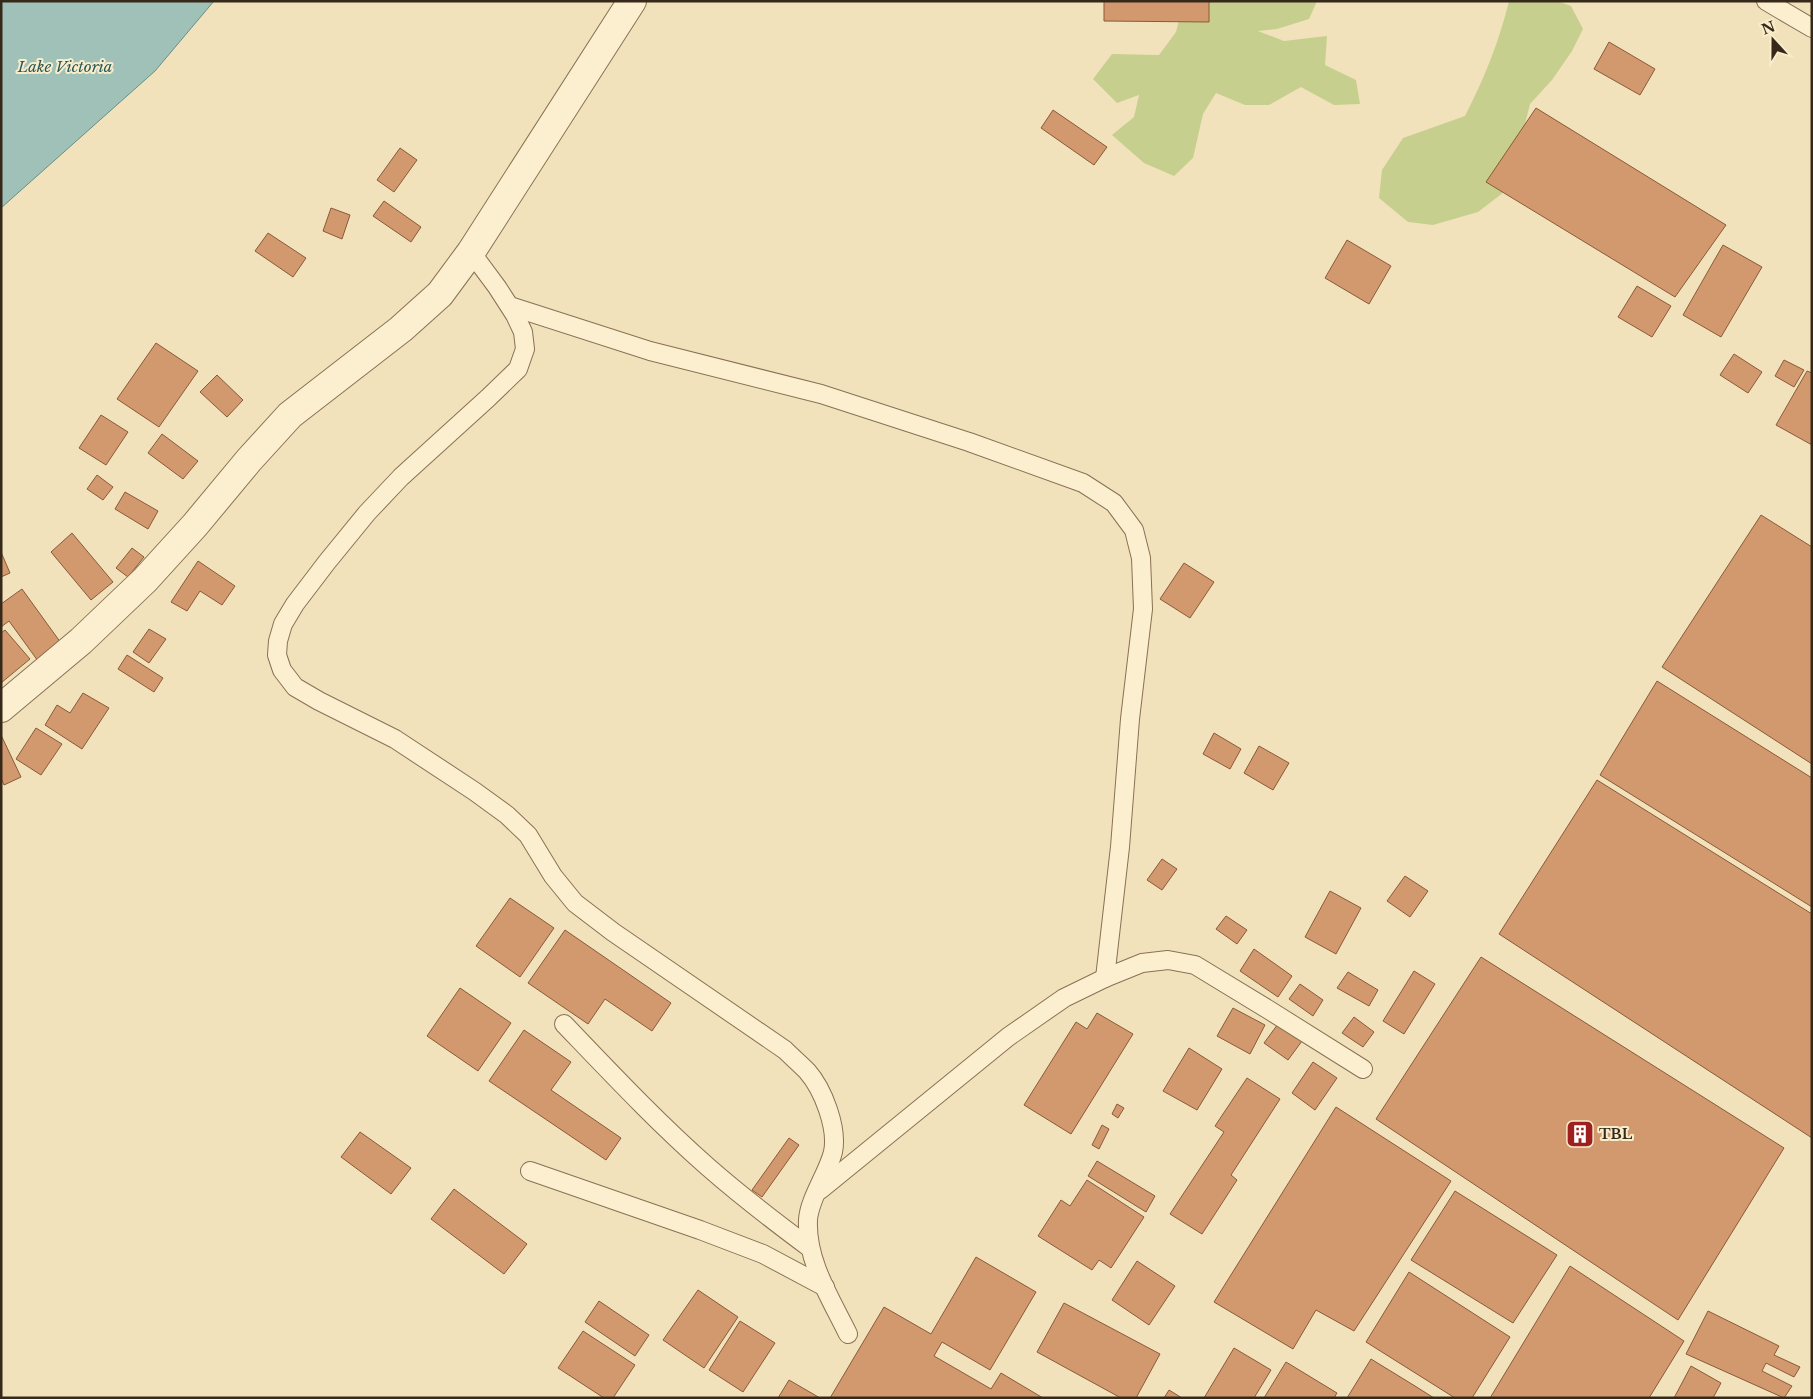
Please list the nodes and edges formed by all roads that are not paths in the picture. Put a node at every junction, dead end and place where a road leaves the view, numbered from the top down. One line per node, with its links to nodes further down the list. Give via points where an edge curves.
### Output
1 (632, 1): 4 (street)
2 (1766, 1): 3 (lane)
3 (1812, 28)
4 (471, 252): 5 (lane); 6 (street, via 440,294 290,415 145,580 81,641)
5 (510, 306): 7 (lane, via 650,351 821,394 969,442 1083,483 1114,503 1134,530 1141,558 1143,609); 11 (lane, via 523,332 526,349 518,369 401,477 322,569 283,624 277,655 282,670 294,687 395,739 507,815 528,835 553,876 575,903 612,932 785,1050 808,1072 833,1125 833,1152)
6 (1, 708)
7 (1105, 978): 9 (lane, via 1142,963 1168,960 1195,965); 11 (lane, via 1064,998 1008,1037)
8 (564, 1024): 12 (lane, via 648,1111 708,1167)
9 (1362, 1069)
10 (530, 1171): 13 (lane, via 763,1254)
11 (817, 1191): 12 (lane, via 808,1218)
12 (810, 1248): 13 (lane)
13 (825, 1286): 14 (lane)
14 (848, 1334)

